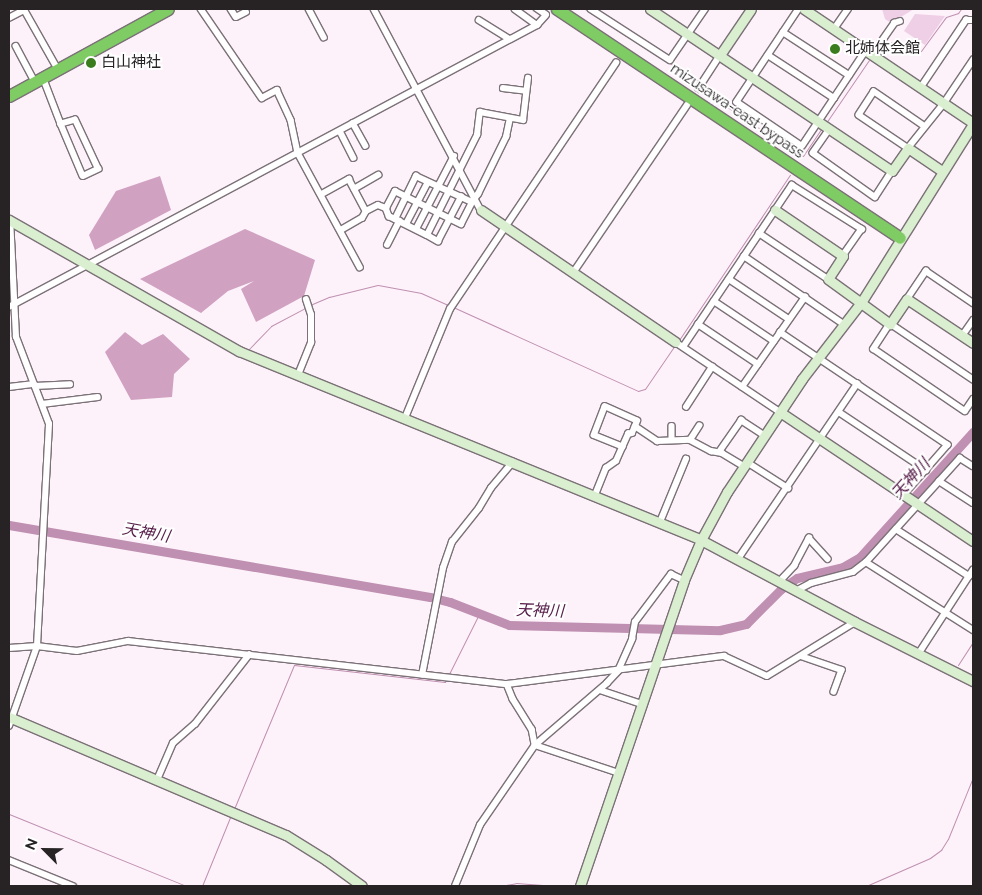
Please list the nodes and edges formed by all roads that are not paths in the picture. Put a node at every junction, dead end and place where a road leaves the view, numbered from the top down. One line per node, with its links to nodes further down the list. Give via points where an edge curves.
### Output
1 (24, 9): 18 (street); 34 (street)
2 (168, 9): 34 (highway)
3 (201, 9): 58 (street, via 262,98 277,90 291,120)
4 (231, 9): 17 (street, via 236,17)
5 (309, 9): 26 (street)
6 (374, 9): 42 (street)
7 (515, 9): 22 (street)
8 (536, 9): 22 (street, via 546,15)
9 (557, 9): 89 (highway, mizusawa-east bypass)
10 (594, 9): 25 (street, via 670,60)
11 (650, 9): 25 (street)
12 (703, 9): 25 (street)
13 (751, 9): 31 (street)
14 (799, 9): 24 (street)
15 (804, 9): 23 (street)
16 (848, 9): 23 (street)
17 (246, 12)
18 (9, 18)
19 (480, 20): 27 (street)
20 (973, 20): 40 (street, via 966,20)
21 (900, 21): 29 (street, via 894,23)
22 (538, 25): 27 (street)
23 (834, 29): 29 (street)
24 (783, 32): 30 (street); 35 (street)
25 (688, 34): 31 (street)
26 (324, 37)
27 (510, 39): 42 (street)
28 (16, 46): 38 (street)
29 (869, 53): 35 (street); 40 (street)
30 (768, 54): 36 (street); 45 (street)
31 (720, 55): 36 (street); 39 (street)
32 (973, 60): 46 (street)
33 (616, 62): 84 (street)
34 (58, 69): 38 (highway)
35 (849, 75): 45 (street)
36 (752, 77): 49 (street); 49 (street, via 737,102 802,146)
37 (528, 78): 43 (street)
38 (39, 79): 44 (highway); 52 (street)
39 (700, 86)
40 (921, 87): 46 (street)
41 (503, 88): 43 (street)
42 (418, 89): 50 (street); 59 (street)
43 (526, 91): 48 (street, via 523,120)
44 (9, 96)
45 (834, 98): 49 (street)
46 (944, 103): 51 (street); 53 (street)
47 (687, 105): 95 (street)
48 (510, 118): 61 (street, via 480,112 478,135); 72 (street, via 506,137)
49 (818, 121): 54 (street)
50 (353, 123): 55 (street); 56 (street)
51 (973, 123): 63 (street)
52 (61, 124): 52 (street, via 83,176 98,170 75,120)
53 (925, 127): 57 (street); 57 (street, via 874,92 859,115)
54 (830, 129): 62 (street); 62 (street, via 813,154 875,197)
55 (340, 131): 58 (street); 60 (street)
56 (366, 146)
57 (908, 148): 62 (street); 63 (street)
58 (298, 153): 69 (street); 93 (street)
59 (454, 156): 61 (street); 66 (street)
60 (354, 158)
61 (461, 170): 68 (street); 72 (street)
62 (892, 171)
63 (942, 171): 89 (street)
64 (378, 176): 67 (street)
65 (428, 182): 66 (street); 70 (street, via 416,176); 73 (street)
66 (438, 187): 68 (street); 75 (street)
67 (354, 189): 69 (street, via 349,179); 78 (street)
68 (448, 192): 71 (street); 79 (street)
69 (322, 194): 86 (street)
70 (406, 197): 73 (street); 74 (street, via 395,192); 82 (street)
71 (461, 197): 72 (street); 81 (street)
72 (473, 200): 76 (street); 81 (street, via 461,224)
73 (417, 203): 75 (street); 83 (street)
74 (386, 208): 78 (street, via 378,205); 82 (street, via 389,216)
75 (427, 208): 79 (street); 85 (street)
76 (481, 210): 84 (street)
77 (775, 210): 87 (street); 92 (street); 92 (street, via 792,185 862,229)
78 (366, 211): 86 (street, via 362,218)
79 (438, 214): 81 (street); 88 (street)
80 (9, 219): 93 (street); 104 (street)
81 (450, 219): 88 (street, via 438,241)
82 (397, 220): 83 (street); 90 (street)
83 (406, 224): 85 (street)
84 (505, 227): 95 (street); 131 (street, via 451,307)
85 (416, 229): 88 (street)
86 (341, 230): 94 (street)
87 (759, 234): 91 (street); 97 (street)
88 (427, 235)
89 (900, 238): 102 (street)
90 (387, 245)
91 (744, 256): 96 (street); 98 (street)
92 (843, 256): 97 (street)
93 (88, 265): 104 (street); 118 (street, via 216,339)
94 (360, 267)
95 (574, 274): 114 (street)
96 (729, 279): 101 (street); 105 (street)
97 (828, 279): 102 (street)
98 (805, 297): 105 (street); 109 (street)
99 (907, 299): 103 (street, via 926,271); 108 (street); 111 (street)
100 (306, 300): 118 (street, via 311,315 311,343)
101 (714, 301): 107 (street); 112 (street)
102 (862, 301): 108 (street); 109 (street)
103 (973, 303)
104 (11, 306): 122 (street, via 16,337)
105 (789, 319): 110 (street)
106 (973, 320): 111 (street)
107 (698, 324): 114 (street); 116 (street)
108 (890, 324): 119 (street); 126 (street, via 874,349 965,411)
109 (845, 325): 115 (street)
110 (780, 332): 112 (street); 115 (street)
111 (962, 336): 113 (street)
112 (774, 341): 116 (street)
113 (973, 343)
114 (679, 344): 117 (street)
115 (818, 358): 121 (street); 129 (street)
116 (758, 364): 123 (street)
117 (712, 367): 123 (street); 128 (street)
118 (298, 376): 131 (street)
119 (973, 380)
120 (70, 384): 122 (street)
121 (857, 384): 130 (street); 145 (street, via 948,445)
122 (34, 385): 124 (street); 127 (street)
123 (742, 386): 129 (street)
124 (9, 387)
125 (98, 397): 127 (street)
126 (973, 399)
127 (42, 404): 167 (street, via 49,424)
128 (686, 407)
129 (780, 412): 135 (street); 136 (street)
130 (839, 412): 136 (street); 145 (street)
131 (405, 418): 142 (street)
132 (635, 426): 137 (street, via 657,441); 139 (street); 139 (street, via 637,421 605,408 594,435)
133 (672, 426): 137 (street)
134 (698, 426): 138 (street)
135 (764, 435): 140 (street, via 741,420); 143 (street)
136 (820, 439): 147 (street); 149 (street)
137 (672, 440): 138 (street)
138 (690, 440): 140 (street)
139 (622, 447): 148 (street, via 616,461 606,468)
140 (719, 452): 143 (street)
141 (686, 459): 152 (street)
142 (513, 462): 148 (street); 174 (street, via 452,542 443,568)
143 (746, 464): 147 (street); 154 (street)
144 (973, 466): 146 (street, via 960,458)
145 (926, 470): 149 (street)
146 (939, 481): 150 (street); 151 (street)
147 (788, 488): 156 (street)
148 (595, 495): 152 (street)
149 (904, 495): 151 (street)
150 (973, 503)
151 (918, 504): 153 (street); 155 (street)
152 (660, 522): 154 (street)
153 (896, 529): 158 (street); 160 (street)
154 (701, 540): 156 (street); 161 (street)
155 (973, 541)
156 (738, 559): 162 (street)
157 (828, 559): 162 (street, via 809,538 794,566)
158 (866, 562): 163 (street, via 853,572 804,585); 164 (street)
159 (973, 570): 160 (street)
160 (969, 576): 164 (street)
161 (684, 580): 172 (street); 173 (street, via 671,574 635,622 632,639)
162 (780, 582): 163 (street)
163 (796, 591): 165 (street)
164 (944, 614): 166 (street); 169 (street)
165 (855, 622): 169 (street); 171 (street)
166 (973, 630)
167 (37, 646): 168 (street); 170 (street, via 77,651 128,641); 180 (street)
168 (9, 648)
169 (919, 653): 175 (street)
170 (249, 654): 174 (street); 183 (street, via 195,724 173,743)
171 (801, 656): 172 (street, via 767,676 724,656); 178 (street, via 842,670)
172 (654, 666): 173 (street); 179 (street)
173 (618, 671): 176 (street); 177 (street)
174 (422, 675): 176 (street)
175 (973, 681)
176 (507, 684): 181 (street, via 513,700 532,729)
177 (600, 690): 179 (street); 181 (street)
178 (834, 692)
179 (642, 704): 182 (street)
180 (10, 720): 183 (street)
181 (535, 745): 182 (street); 187 (street, via 480,825)
182 (618, 773): 188 (street)
183 (157, 780): 186 (street, via 286,835)
184 (9, 860): 185 (street)
185 (73, 886)
186 (362, 886)
187 (455, 886)
188 (580, 886)

